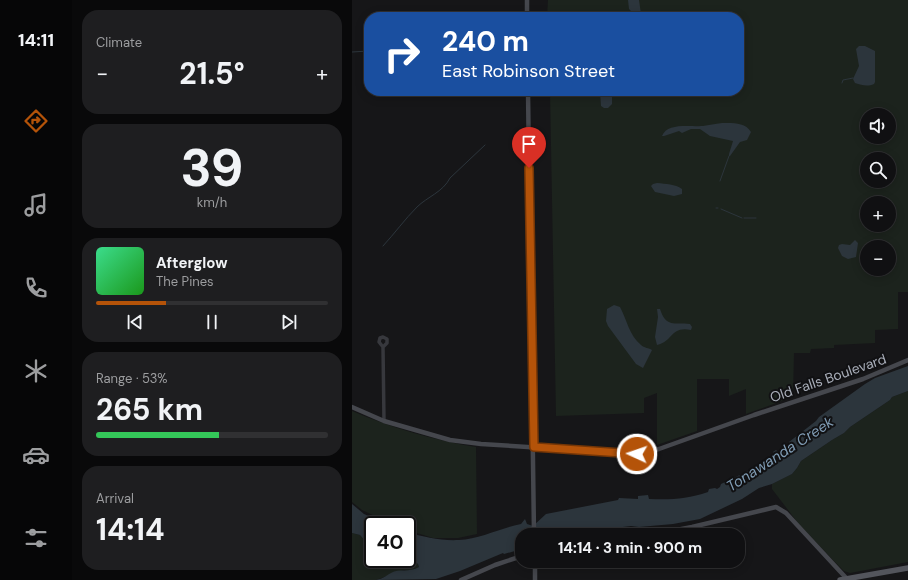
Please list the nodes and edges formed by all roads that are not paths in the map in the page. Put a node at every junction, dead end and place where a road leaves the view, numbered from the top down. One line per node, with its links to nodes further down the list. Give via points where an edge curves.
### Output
1 (527, 0): 2 (street)
2 (527, 12)
3 (528, 96): 8 (street)
4 (383, 347): 7 (street)
5 (908, 360): 8 (street, Old Falls Boulevard, via 863,379 659,449 637,454)
6 (352, 407): 7 (street, Old Falls Boulevard)
7 (384, 421): 8 (street, Old Falls Boulevard, via 450,440)
8 (534, 447): 9 (street)
9 (534, 528)
10 (687, 528): 14 (street, via 778,507)
11 (515, 558): 15 (street)
12 (535, 568): 16 (street)
13 (908, 568): 14 (main road)
14 (847, 579): 17 (main road)
15 (461, 580)
16 (535, 580)
17 (840, 580)

